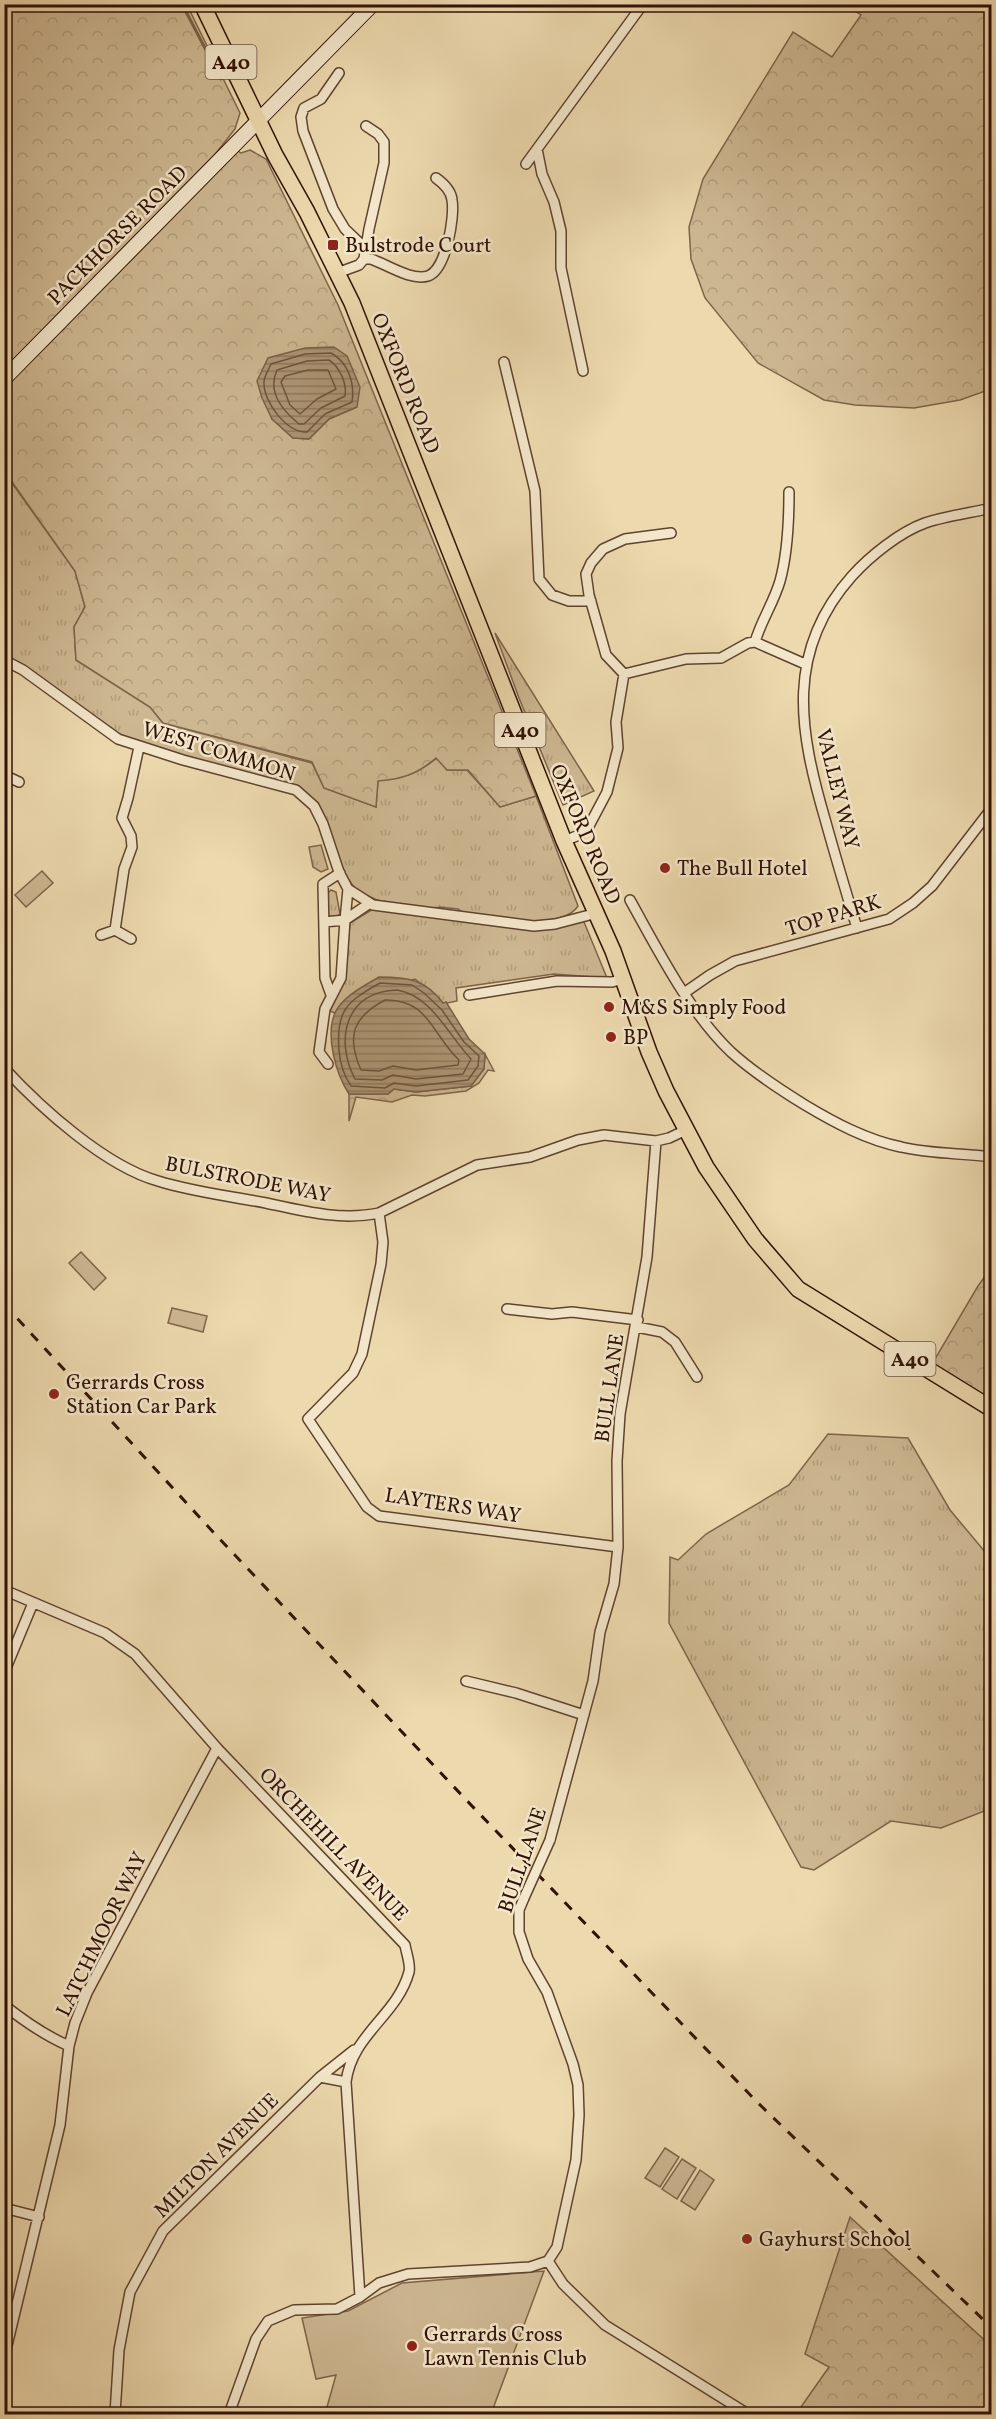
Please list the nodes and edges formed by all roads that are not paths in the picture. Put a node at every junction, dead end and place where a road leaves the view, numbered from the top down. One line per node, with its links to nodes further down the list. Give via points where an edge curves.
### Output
1 (202, 4): 5 (main road, OXFORD ROAD / A40)
2 (374, 4): 5 (main road, PACKHORSE ROAD)
3 (643, 4): 7 (street)
4 (339, 73): 10 (street, via 321,99 304,108 303,131 333,209 345,229)
5 (259, 121): 12 (main road, OXFORD ROAD / A40); 15 (main road, PACKHORSE ROAD)
6 (366, 126): 10 (street, via 378,134 386,152)
7 (537, 149): 8 (street); 14 (street, via 561,231 561,268)
8 (526, 164)
9 (436, 178): 11 (street, via 450,193 452,207 446,249 436,272 416,277)
10 (366, 249): 11 (street)
11 (364, 259): 12 (street, via 359,265)
12 (337, 273): 28 (main road, OXFORD ROAD / A40)
13 (504, 362): 19 (street, via 535,491 539,579 552,595 569,601)
14 (583, 371)
15 (4, 379)
16 (789, 492): 20 (street, via 789,525 781,579)
17 (992, 508): 22 (street, VALLEY WAY, via 923,524 886,544 840,589 824,614)
18 (671, 533): 19 (street, via 625,539 603,549 586,574)
19 (591, 601): 23 (street, via 606,655)
20 (755, 642): 22 (street); 23 (street, via 721,658 686,659)
21 (4, 660): 24 (street, WEST COMMON, via 118,739)
22 (805, 664): 36 (street, VALLEY WAY, via 803,728 808,758)
23 (624, 674): 28 (street, via 616,722 618,748 607,792 589,826)
24 (139, 747): 29 (street, WEST COMMON, via 296,790 314,806); 37 (street, via 122,819 132,836 132,847 124,869)
25 (4, 776): 26 (street)
26 (20, 782)
27 (992, 808): 36 (street, TOP PARK, via 932,886 913,903 889,919)
28 (564, 841): 33 (main road, OXFORD ROAD / A40)
29 (339, 873): 30 (street, WEST COMMON); 35 (street, via 323,884)
30 (348, 889): 32 (street, WEST COMMON); 34 (street)
31 (630, 900): 43 (street)
32 (370, 903): 33 (street, WEST COMMON, via 534,926); 34 (street)
33 (597, 913): 42 (main road, OXFORD ROAD / A40)
34 (345, 920): 35 (street); 40 (street)
35 (324, 922): 41 (street)
36 (857, 928): 43 (street, TOP PARK, via 735,961)
37 (115, 930): 38 (street); 39 (street)
38 (101, 935)
39 (131, 939)
40 (343, 948): 41 (street); 44 (street, via 341,978)
41 (325, 949): 44 (street, via 325,978)
42 (623, 979): 45 (street, via 557,981); 48 (main road, OXFORD ROAD / A40, via 649,1052)
43 (684, 993): 50 (street, via 730,1051 826,1118 902,1148)
44 (331, 994): 46 (street, via 319,1052)
45 (469, 995)
46 (328, 1064)
47 (4, 1068): 51 (street, BULSTRODE WAY, via 62,1123 118,1164 157,1181 327,1215)
48 (686, 1130): 49 (street, BULSTRODE WAY); 55 (main road, OXFORD ROAD / A40, via 714,1180 755,1239 798,1289)
49 (656, 1141): 51 (street, BULSTRODE WAY, via 604,1135 530,1157 477,1165); 53 (street, BULL LANE, via 647,1257)
50 (992, 1157)
51 (379, 1213): 56 (street, LAYTERS WAY, via 381,1264 362,1354 353,1373 308,1419 367,1507 379,1516)
52 (507, 1309): 53 (street, via 572,1312)
53 (637, 1323): 54 (street, via 662,1332 675,1342); 56 (street, BULL LANE, via 620,1414)
54 (697, 1377)
55 (992, 1409)
56 (618, 1547): 61 (street, BULL LANE, via 614,1584)
57 (4, 1590): 58 (street, ORCHEHILL AVENUE)
58 (33, 1603): 59 (street); 62 (street, ORCHEHILL AVENUE, via 105,1633 135,1654)
59 (4, 1672)
60 (466, 1681): 61 (street)
61 (584, 1715): 70 (street, BULL LANE, bridge, via 550,1840 519,1910 519,1932 528,1959 547,1992 578,2085 576,2160 557,2247)
62 (217, 1748): 64 (street, LATCHMOOR WAY, via 87,1993); 65 (street, ORCHEHILL AVENUE, via 405,1944 410,1971 394,2002)
63 (4, 2005): 64 (street)
64 (69, 2046): 69 (street, LATCHMOOR WAY, via 60,2125)
65 (356, 2048): 66 (street, MILTON AVENUE); 67 (street, ORCHEHILL AVENUE)
66 (320, 2077): 67 (street); 73 (street, MILTON AVENUE, via 164,2231 130,2292 119,2350)
67 (346, 2082): 71 (street, ORCHEHILL AVENUE)
68 (4, 2208): 69 (street)
69 (39, 2217): 72 (street, LATCHMOOR WAY)
70 (549, 2261): 71 (street, via 530,2267 408,2274 379,2283); 75 (street, via 563,2284 604,2325)
71 (360, 2297): 74 (street, via 337,2309 294,2310 268,2321 256,2339)
72 (4, 2358)
73 (115, 2415)
74 (229, 2415)
75 (748, 2415)

